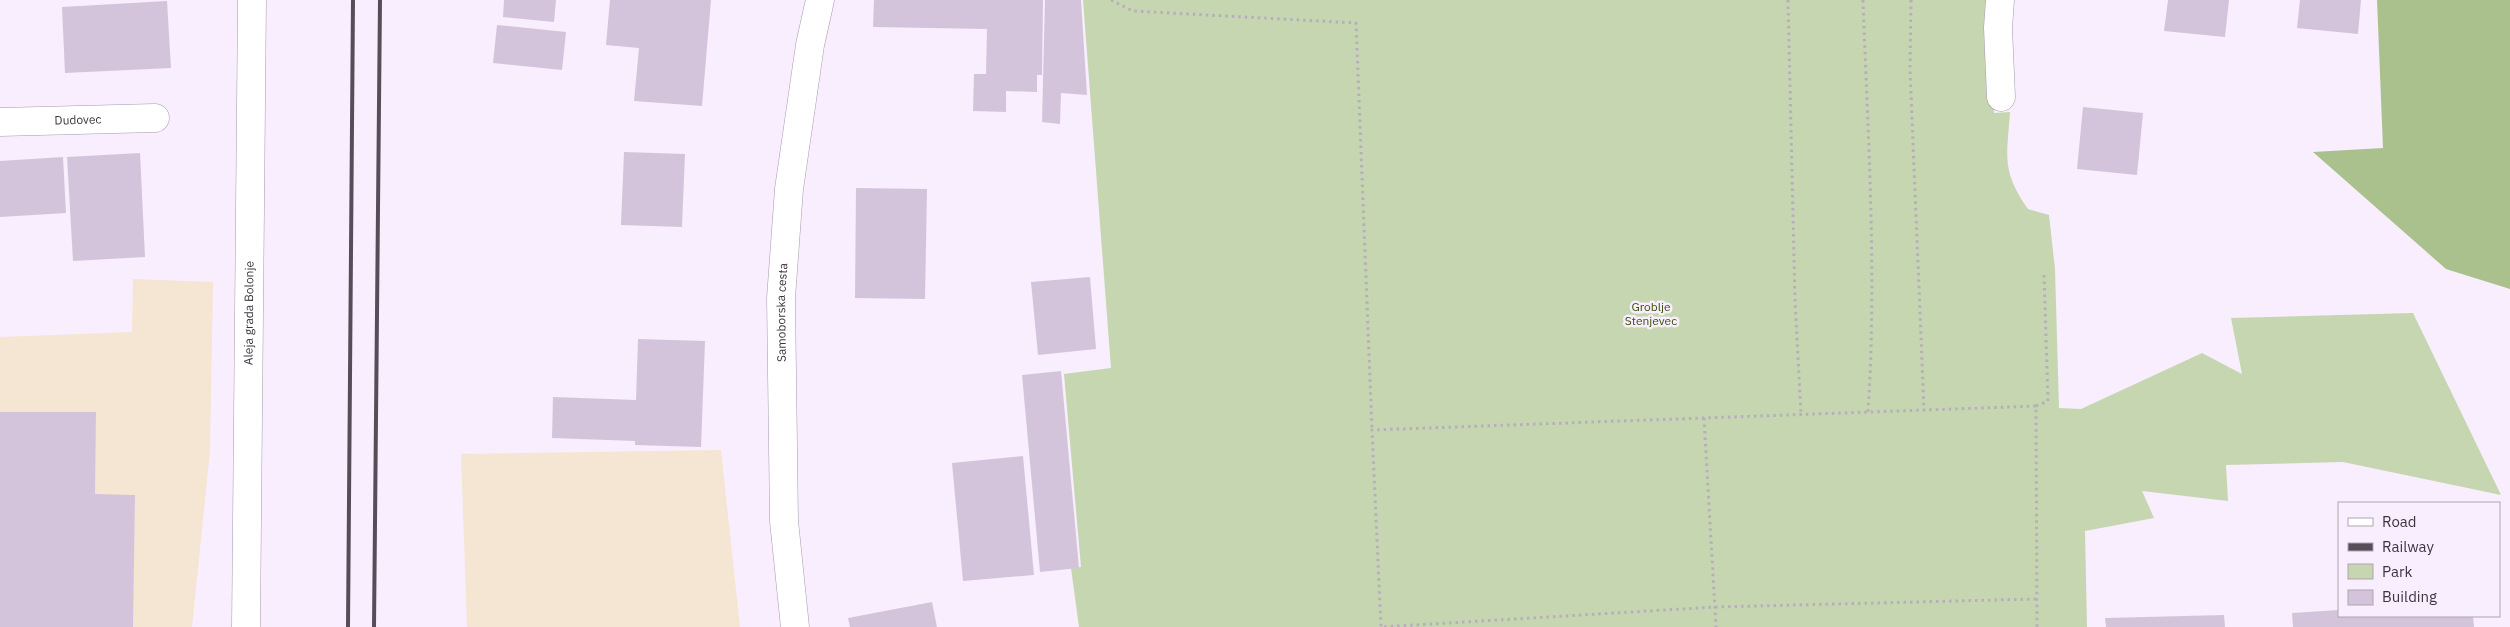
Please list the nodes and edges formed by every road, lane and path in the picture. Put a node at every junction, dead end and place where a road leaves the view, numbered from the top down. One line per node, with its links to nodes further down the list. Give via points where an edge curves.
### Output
1 (252, 0): 20 (street, Aleja grada Bolonje)
2 (820, 0): 21 (street, Samoborska cesta, via 810,45 789,189 781,298 784,521)
3 (1111, 0): 17 (path, via 1133,11 1356,23)
4 (1788, 0): 15 (path)
5 (1863, 0): 14 (path, via 1871,222 1872,352)
6 (1911, 0): 13 (path, via 1910,69)
7 (2000, 0): 8 (street)
8 (2000, 97)
9 (155, 118): 10 (street, Dudovec)
10 (0, 122)
11 (2044, 274): 12 (path, via 2048,401)
12 (2036, 406): 13 (path); 18 (path)
13 (1924, 410): 14 (path)
14 (1868, 412): 15 (path)
15 (1801, 414): 16 (path)
16 (1704, 418): 17 (path); 19 (path)
17 (1372, 430): 22 (path)
18 (2036, 599): 19 (path); 24 (path)
19 (1715, 607): 22 (path); 23 (path)
20 (246, 627)
21 (795, 627)
22 (1381, 627)
23 (1716, 627)
24 (2037, 627)

